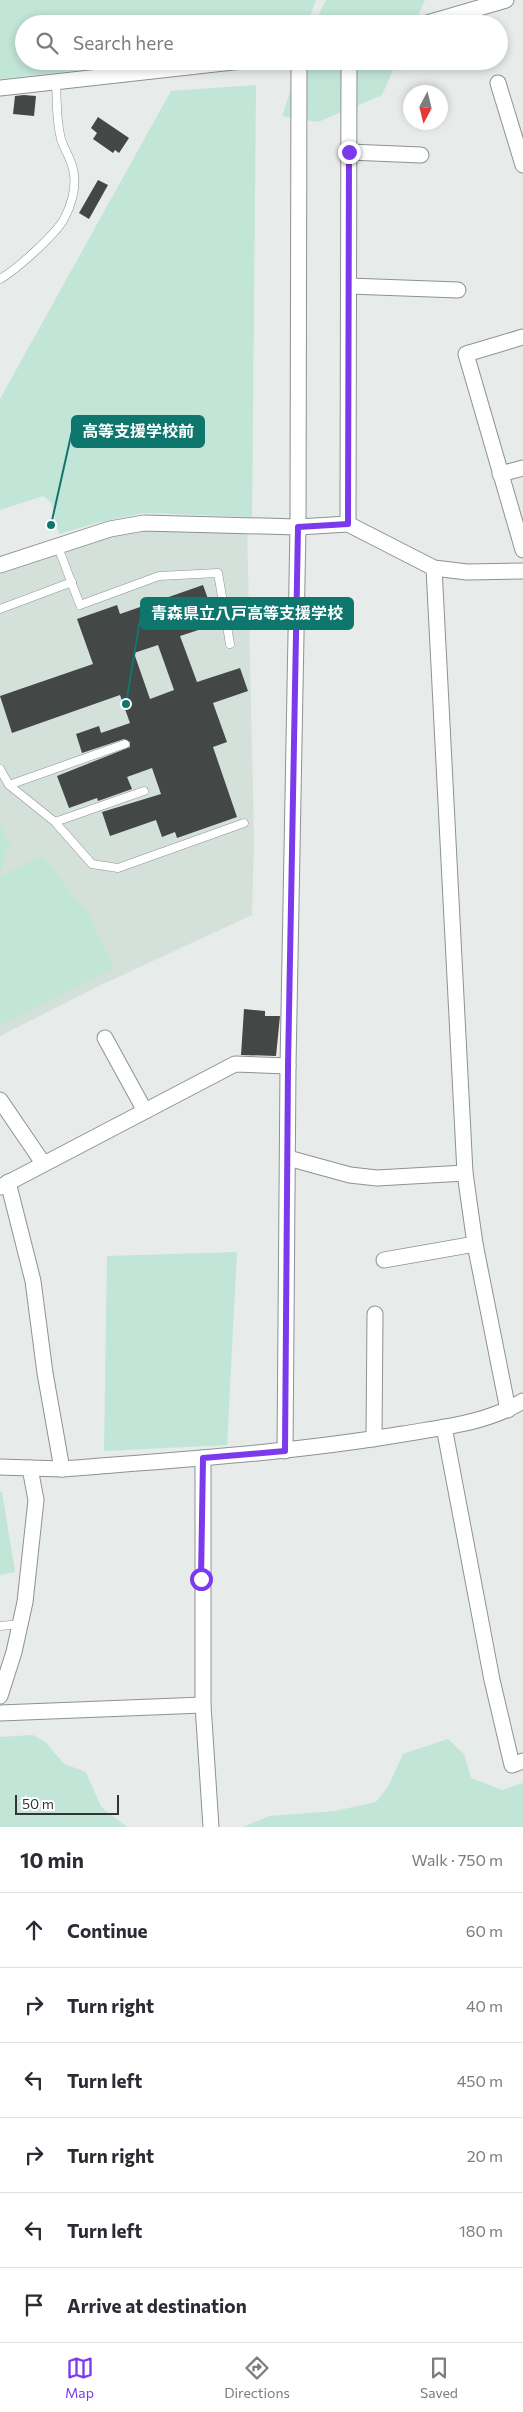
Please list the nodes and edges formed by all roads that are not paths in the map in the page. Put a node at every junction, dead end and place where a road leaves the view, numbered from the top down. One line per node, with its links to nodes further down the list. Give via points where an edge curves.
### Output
1 (506, 0): 2 (street)
2 (455, 15)
3 (162, 70): 6 (street)
4 (300, 70): 19 (street)
5 (349, 70): 9 (street)
6 (56, 82): 8 (street); 12 (lane, via 57,120 74,174 72,197 64,220)
7 (498, 83): 11 (street)
8 (0, 88)
9 (349, 152): 10 (street); 13 (street)
10 (420, 155)
11 (523, 165)
12 (0, 279)
13 (349, 286): 14 (street); 18 (street)
14 (458, 290)
15 (523, 337): 17 (street, via 466,354)
16 (523, 468): 17 (street)
17 (500, 474): 21 (street)
18 (348, 524): 19 (street); 23 (street)
19 (298, 527): 20 (street, via 144,523 110,529); 35 (street)
20 (58, 546): 22 (street); 25 (lane)
21 (523, 550)
22 (0, 565)
23 (434, 568): 24 (street, via 466,572); 40 (street)
24 (523, 571)
25 (72, 582): 26 (lane); 27 (lane, via 80,605 159,576 218,573)
26 (0, 609)
27 (230, 644)
28 (124, 744): 30 (lane)
29 (0, 769): 30 (lane)
30 (9, 785): 32 (lane)
31 (144, 790): 32 (lane)
32 (55, 822): 33 (lane, via 92,864 118,868)
33 (244, 823)
34 (105, 1038): 37 (street)
35 (288, 1066): 37 (street, via 234,1064); 38 (street)
36 (0, 1100): 39 (street)
37 (145, 1111): 39 (street)
38 (288, 1158): 40 (street, via 350,1175 377,1178); 49 (street)
39 (43, 1163): 41 (street)
40 (465, 1173): 42 (street)
41 (4, 1184): 53 (street, via 33,1282)
42 (475, 1244): 43 (street); 46 (street)
43 (384, 1260)
44 (375, 1314): 48 (street)
45 (523, 1401): 46 (street)
46 (508, 1410): 47 (street)
47 (444, 1427): 48 (street); 59 (street, via 492,1680 512,1765)
48 (374, 1439): 49 (street)
49 (285, 1451): 50 (street)
50 (203, 1458): 53 (street); 57 (street)
51 (0, 1468): 52 (street)
52 (30, 1468): 53 (street); 54 (street, via 36,1510)
53 (62, 1469)
54 (20, 1624): 55 (lane); 56 (street)
55 (0, 1626)
56 (0, 1696)
57 (203, 1705): 58 (street); 60 (street)
58 (0, 1713)
59 (523, 1761)
60 (211, 1827)

